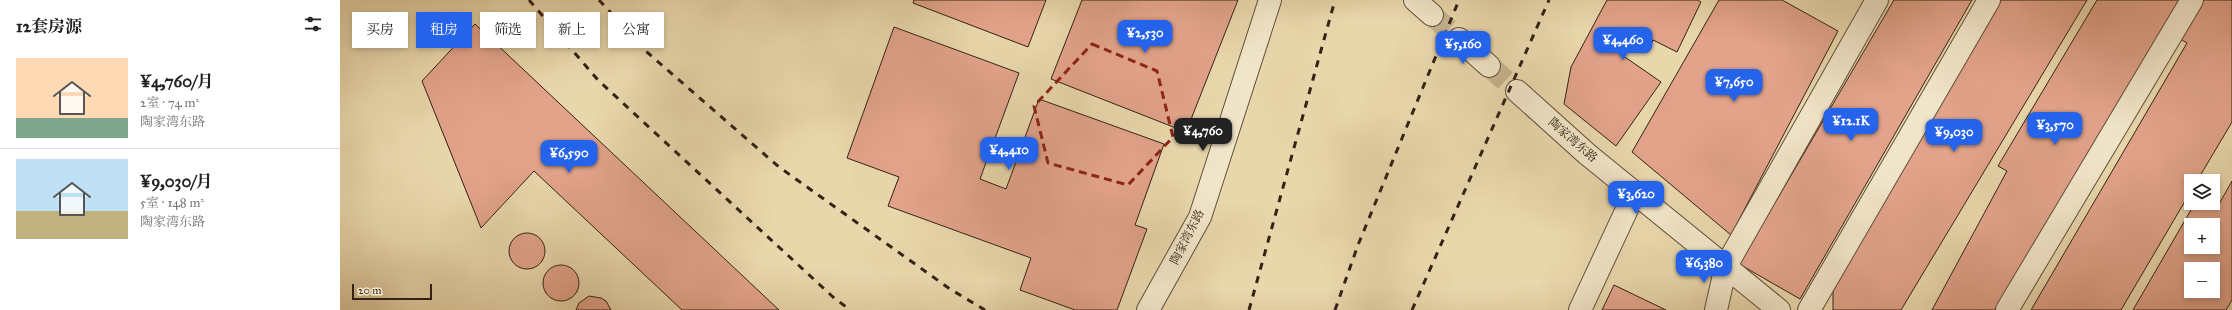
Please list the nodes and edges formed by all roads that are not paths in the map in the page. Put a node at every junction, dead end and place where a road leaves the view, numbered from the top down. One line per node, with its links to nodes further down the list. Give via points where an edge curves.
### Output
1 (1270, 0): 12 (street, 陶家湾东路, via 1200,217)
2 (1415, 0): 6 (street)
3 (1877, 0): 11 (street)
4 (1989, 0): 16 (street)
5 (2192, 0): 17 (street)
6 (1432, 15)
7 (1459, 39): 8 (street)
8 (1489, 66)
9 (1517, 91): 10 (street, 陶家湾东路, via 1587,154)
10 (1635, 192): 11 (street, 陶家湾东路); 13 (street)
11 (1726, 266): 14 (street); 15 (street, 陶家湾东路)
12 (1148, 310)
13 (1580, 310)
14 (1716, 310)
15 (1779, 310)
16 (1809, 310)
17 (2007, 310)

